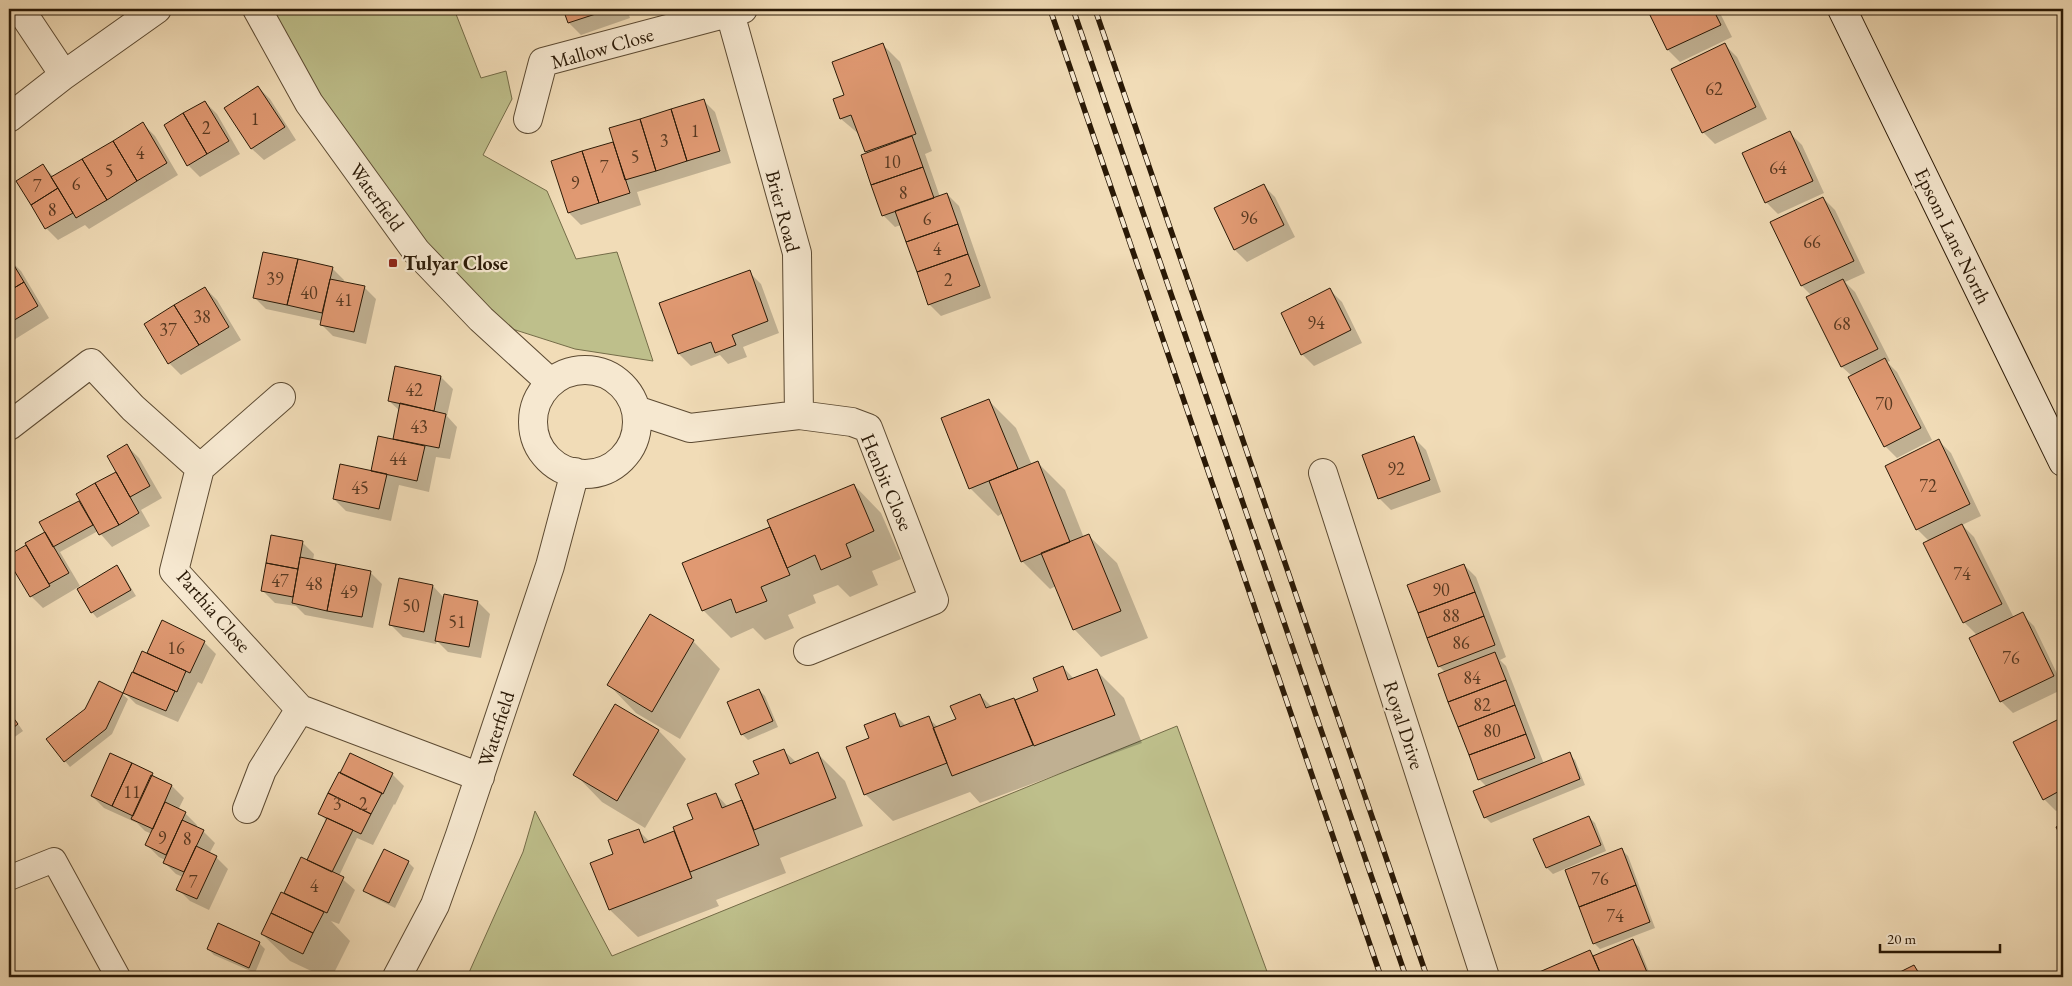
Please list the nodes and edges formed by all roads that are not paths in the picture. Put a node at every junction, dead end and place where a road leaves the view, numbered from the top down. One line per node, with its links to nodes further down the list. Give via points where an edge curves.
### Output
1 (20, 9): 6 (street)
2 (156, 9): 6 (street)
3 (257, 9): 9 (street, Waterfield, via 309,103 416,251 481,319)
4 (1842, 9): 14 (street, Epsom Lane North)
5 (736, 11): 8 (street, Mallow Close, via 543,62); 12 (street, Brier Road, via 797,254)
6 (64, 75): 7 (street)
7 (9, 118)
8 (528, 119)
9 (550, 382): 11 (street, via 566,373 584,370 607,374 622,385); 16 (street, via 535,406 533,424 537,442 544,454 558,466)
10 (281, 397): 15 (street)
11 (636, 410): 12 (street, Henbit Close, via 690,428); 16 (street, via 637,428 631,446 623,456 609,468 592,473)
12 (798, 415): 18 (street, Henbit Close, via 852,422 868,428 934,600)
13 (9, 426): 15 (street, via 91,363 133,408)
14 (2063, 462)
15 (200, 468): 19 (street, Parthia Close, via 174,570)
16 (575, 472): 20 (street, Waterfield, via 550,566)
17 (1323, 473): 25 (street, Royal Drive)
18 (808, 651)
19 (300, 709): 20 (street, Parthia Close); 21 (street, via 262,770)
20 (480, 777): 24 (street, Waterfield, via 435,905)
21 (247, 809)
22 (9, 878): 23 (lane, via 54,860)
23 (118, 977)
24 (397, 977)
25 (1485, 977)

